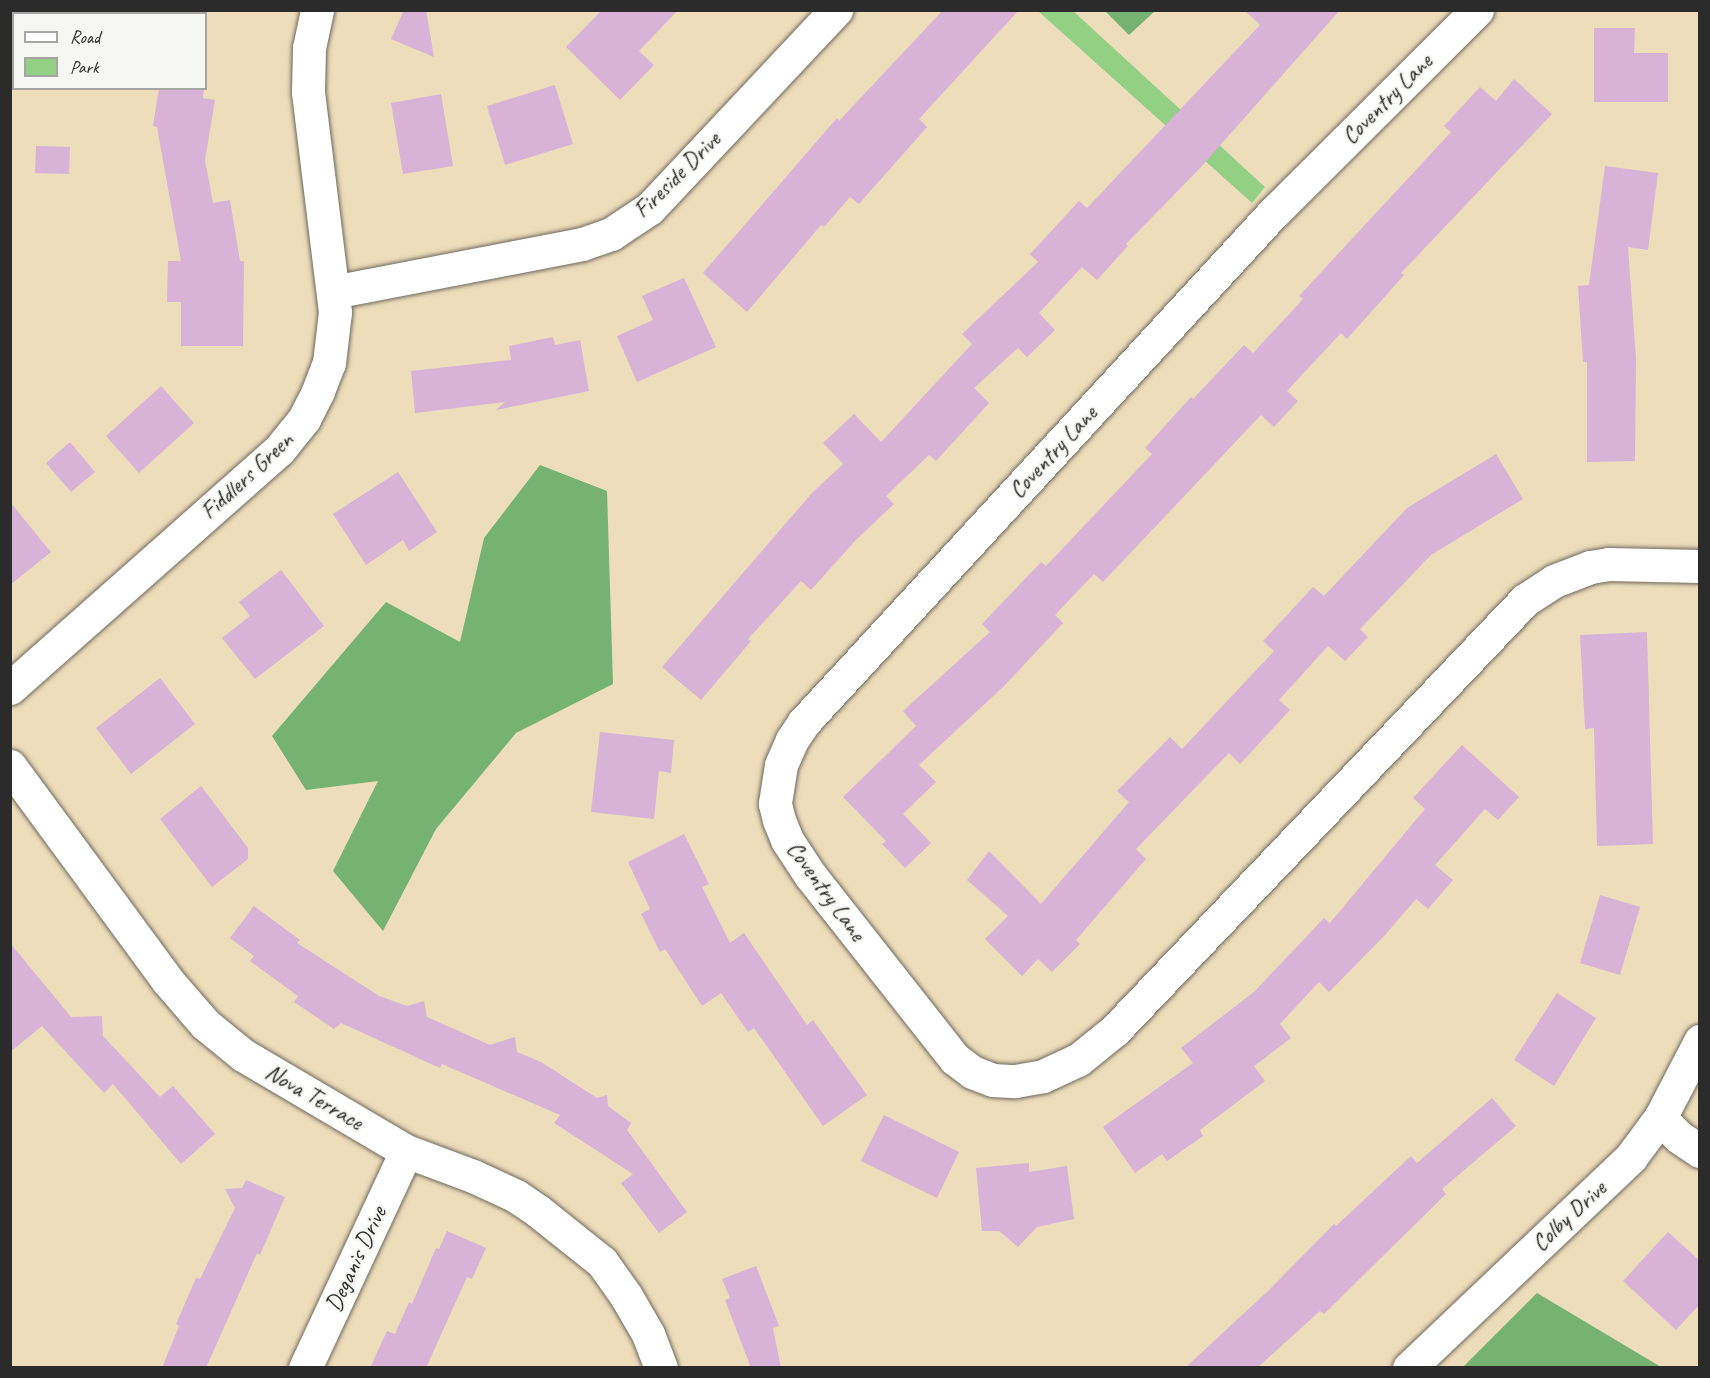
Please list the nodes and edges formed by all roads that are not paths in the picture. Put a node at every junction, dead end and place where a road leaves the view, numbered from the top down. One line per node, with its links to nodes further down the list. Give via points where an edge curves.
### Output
1 (317, 10): 4 (street, Fiddlers Green, via 309,48 308,92)
2 (836, 10): 4 (street, Fireside Drive, via 650,208 618,230 582,244)
3 (1477, 10): 5 (street, Coventry Lane, via 1274,212 804,722 786,753 776,785 775,804 783,830 810,875 955,1059 972,1072 993,1080 1043,1076 1078,1060 1115,1030 1525,600 1554,581 1599,566)
4 (333, 292): 6 (street, Fiddlers Green, via 329,363 309,410 292,435)
5 (1700, 566)
6 (10, 688)
7 (10, 766): 10 (street, Nova Terrace, via 167,980 205,1024 243,1055)
8 (1700, 1041): 9 (street, Colby Drive)
9 (1660, 1118): 11 (street); 14 (street, Colby Drive, via 1617,1172)
10 (406, 1151): 12 (street, Deganis Drive); 13 (street, Nova Terrace, via 516,1196 602,1262 648,1334)
11 (1700, 1151)
12 (305, 1368)
13 (661, 1368)
14 (1409, 1368)

